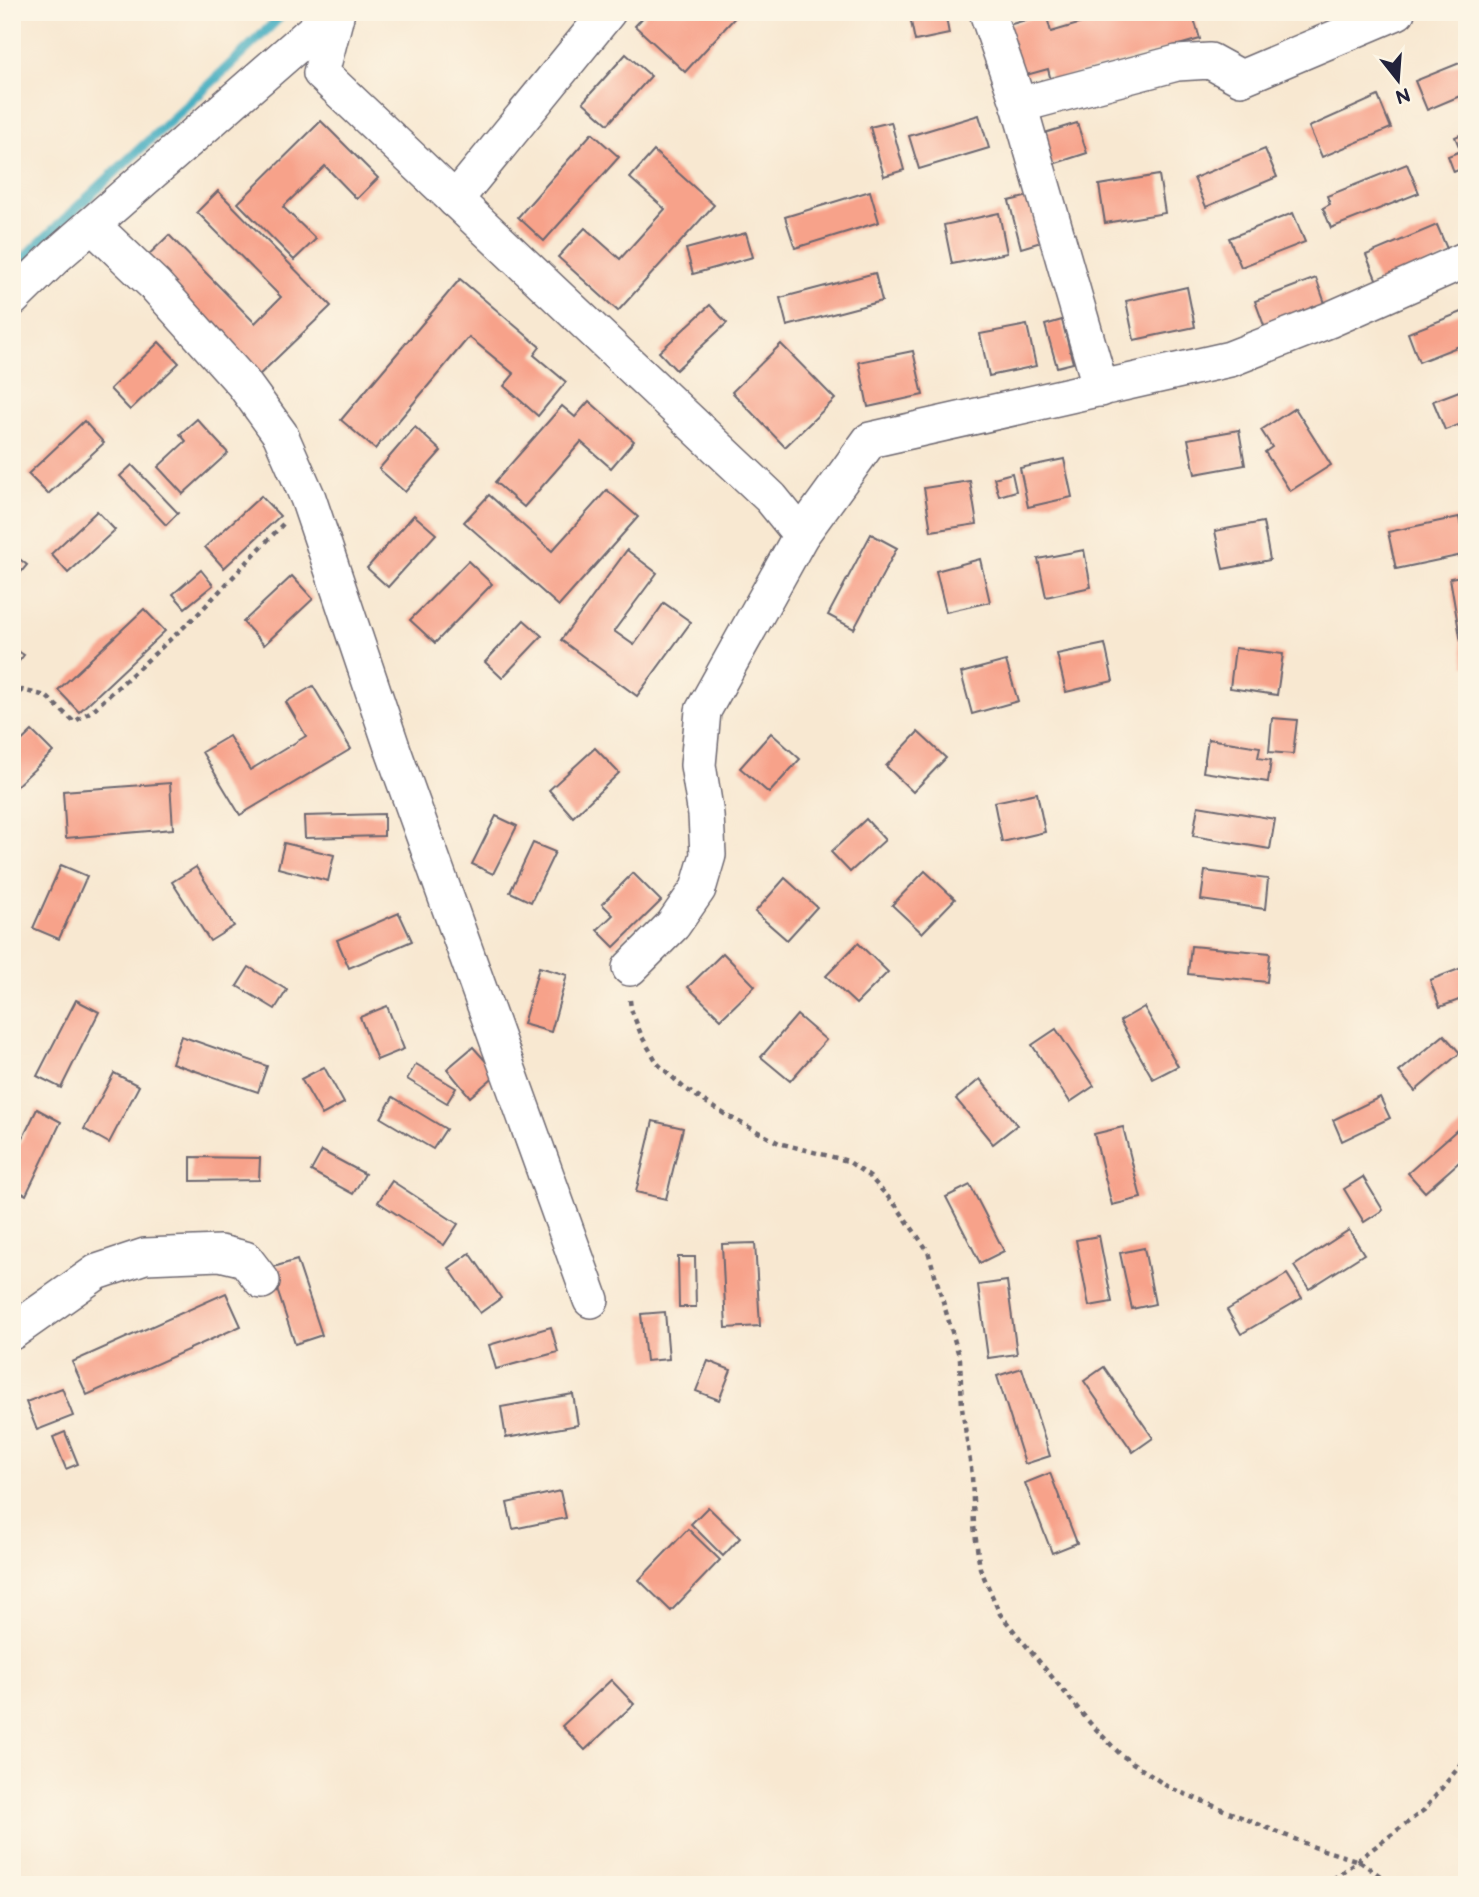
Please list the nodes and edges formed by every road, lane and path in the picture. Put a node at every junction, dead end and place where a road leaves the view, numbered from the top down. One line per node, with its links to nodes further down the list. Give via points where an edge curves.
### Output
1 (336, 12): 6 (street, via 321,73); 7 (street)
2 (608, 12): 6 (street)
3 (987, 12): 5 (street)
4 (1397, 12): 5 (street, via 1241,78 1210,61 1177,63)
5 (1019, 105): 10 (street)
6 (455, 200): 12 (street, via 771,498)
7 (92, 225): 9 (street); 11 (street, via 155,285 243,383 280,434)
8 (1467, 259): 10 (street, via 1230,359)
9 (12, 299)
10 (1101, 389): 12 (street, via 870,440)
11 (308, 498): 13 (path, via 197,615 93,710 74,722 46,696 22,691); 16 (street)
12 (801, 535): 14 (street, via 703,711 698,765 708,855 698,889 673,925)
13 (12, 699)
14 (630, 968): 19 (path, via 631,1009 658,1064 695,1095 779,1143 848,1161 897,1207 928,1251 960,1359 980,1568 1000,1614 1121,1755 1168,1787)
15 (262, 1281): 17 (street, via 245,1259 220,1253 145,1256 97,1272)
16 (591, 1300)
17 (12, 1332)
18 (1467, 1757): 19 (path, via 1424,1810)
19 (1359, 1861): 20 (path); 21 (path)
20 (1325, 1885)
21 (1393, 1885)

